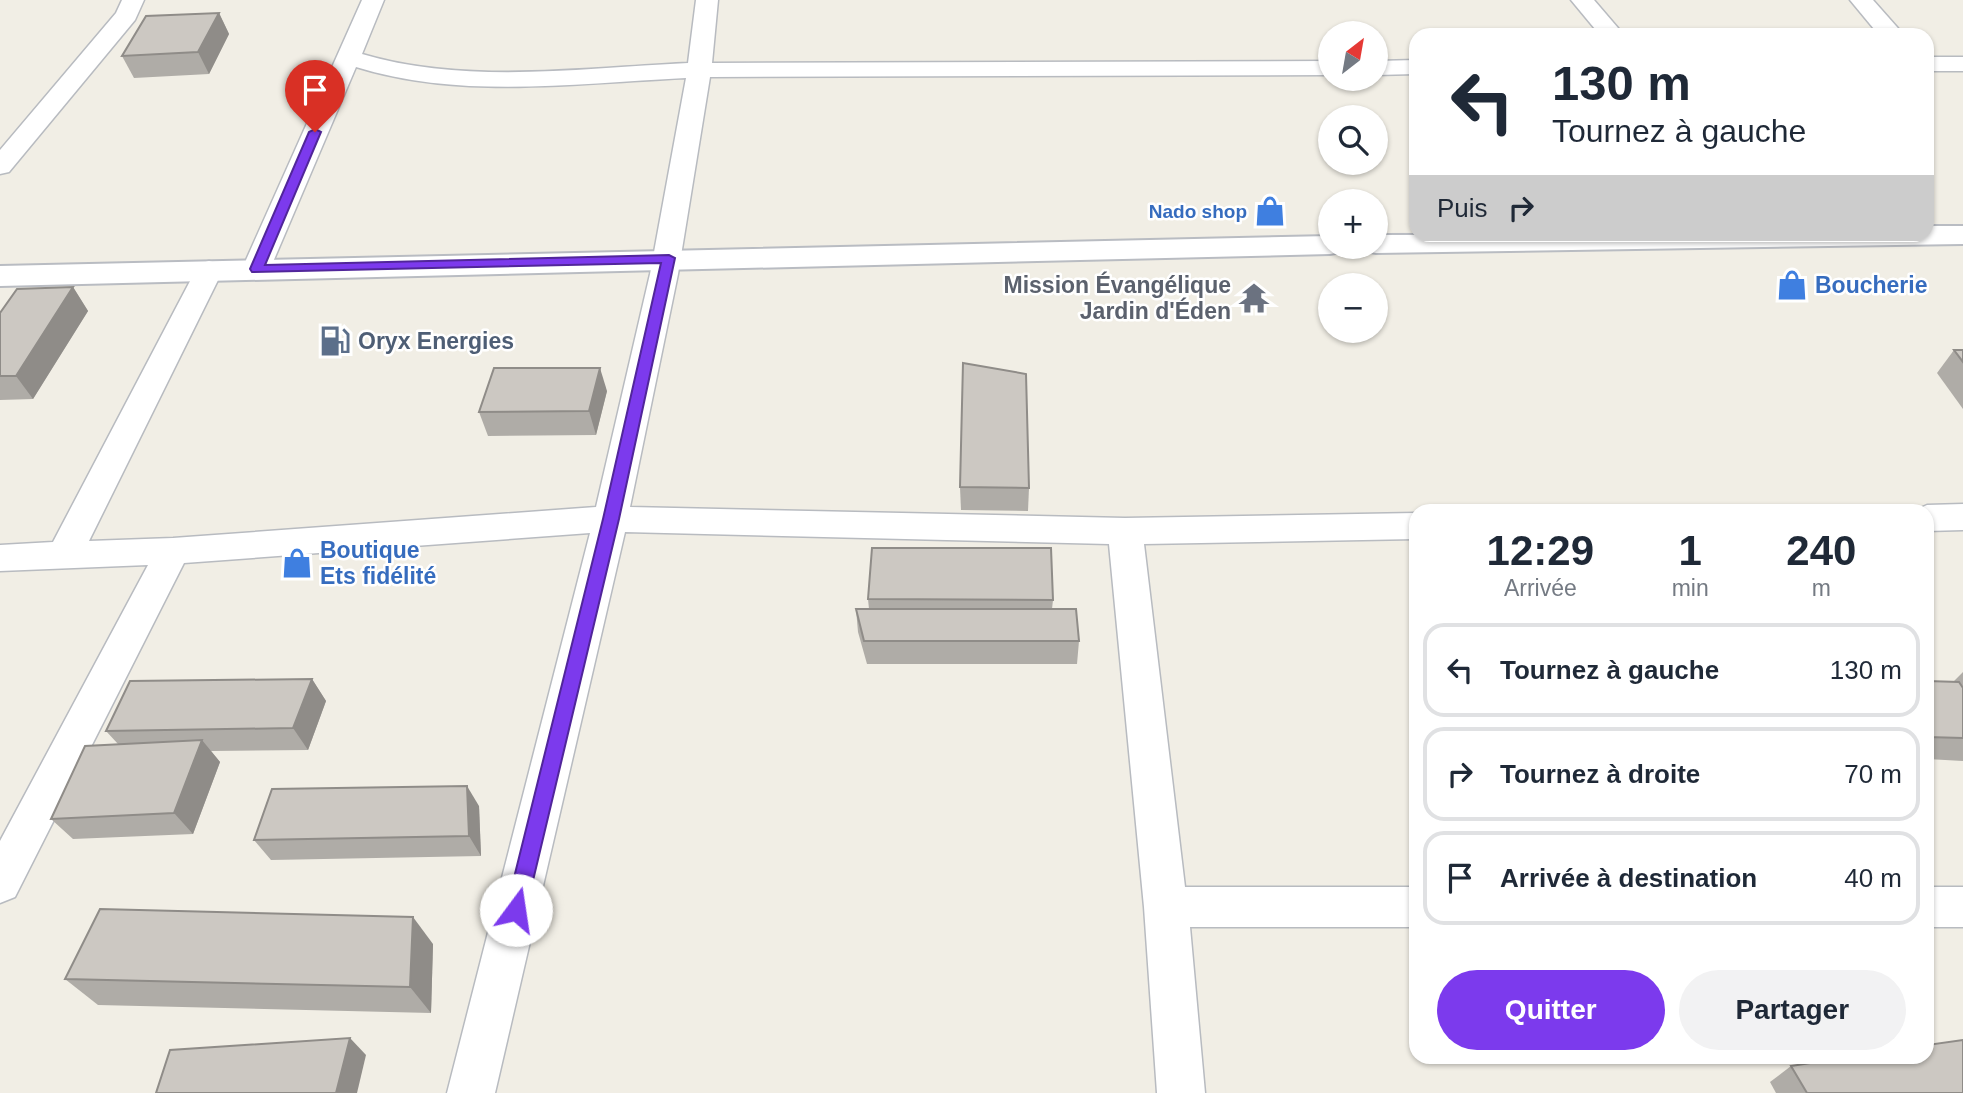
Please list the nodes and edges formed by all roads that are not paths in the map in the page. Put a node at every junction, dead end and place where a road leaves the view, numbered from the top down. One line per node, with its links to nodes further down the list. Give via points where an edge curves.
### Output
1 (133, 0): 15 (street, via 127,15)
2 (373, 0): 8 (street)
3 (708, 0): 14 (street)
4 (1582, 0): 6 (street)
5 (1861, 0): 7 (street)
6 (1606, 28)
7 (1886, 28)
8 (348, 57): 14 (street, via 383,68 479,80); 22 (street)
9 (1963, 64): 10 (street)
10 (1934, 65)
11 (1409, 67): 13 (street)
12 (1318, 68): 14 (street)
13 (1388, 68)
14 (701, 70): 21 (street)
15 (0, 166)
16 (1934, 235): 17 (main road)
17 (1963, 235)
18 (1462, 242): 19 (main road)
19 (1388, 244)
20 (1318, 245): 21 (main road)
21 (669, 258): 22 (main road); 27 (street)
22 (257, 269): 23 (main road)
23 (209, 270): 24 (main road); 31 (street)
24 (0, 276)
25 (1963, 517): 26 (street)
26 (1934, 518)
27 (611, 519): 29 (street); 30 (street); 38 (street)
28 (1409, 526): 29 (street)
29 (1125, 530): 34 (street)
30 (173, 551): 31 (street); 33 (street)
31 (64, 555): 32 (street)
32 (0, 558)
33 (0, 883)
34 (1166, 907): 35 (street); 39 (street)
35 (1409, 907)
36 (1934, 907): 37 (street)
37 (1963, 907)
38 (471, 1093)
39 (1181, 1093)

